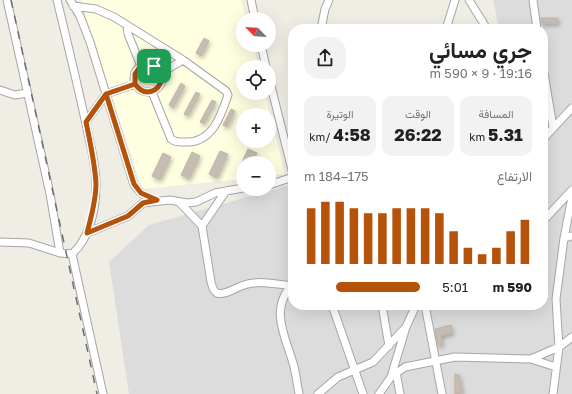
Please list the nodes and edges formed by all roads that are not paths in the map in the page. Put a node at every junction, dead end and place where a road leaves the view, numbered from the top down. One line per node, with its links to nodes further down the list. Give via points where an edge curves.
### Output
1 (7, 0): 21 (street)
2 (56, 0): 29 (street)
3 (251, 0): 9 (street)
4 (329, 0): 11 (street)
5 (455, 0): 12 (street)
6 (469, 0): 13 (street)
7 (533, 0): 14 (street)
8 (71, 3): 10 (street, via 96,9); 22 (street, via 83,23)
9 (254, 12)
10 (127, 24): 15 (street); 16 (street, via 129,37)
11 (322, 24)
12 (448, 24)
13 (483, 24)
14 (536, 24)
15 (183, 60): 17 (street); 20 (street, via 228,93 209,134 204,139 192,142 174,141)
16 (141, 66): 17 (street, via 150,64); 18 (street, via 135,74)
17 (161, 73): 20 (street, via 161,83)
18 (135, 84): 20 (street, via 140,90); 22 (street)
19 (0, 90): 21 (street, via 16,95)
20 (152, 92)
21 (27, 93): 47 (street, via 50,194)
22 (106, 94): 29 (street); 39 (street, via 134,184 141,193)
23 (548, 97): 25 (street)
24 (274, 100): 32 (street)
25 (550, 109): 28 (street)
26 (571, 111): 30 (street)
27 (548, 118): 28 (street)
28 (552, 118): 30 (street)
29 (86, 122): 43 (street, via 96,184)
30 (553, 127): 31 (street)
31 (548, 133)
32 (288, 156)
33 (288, 179): 34 (street)
34 (276, 183)
35 (236, 189): 37 (street)
36 (572, 190): 41 (street)
37 (226, 191): 40 (street, via 196,202); 42 (street)
38 (572, 197): 45 (street)
39 (157, 200): 40 (street); 43 (street, via 143,203 128,216)
40 (179, 202): 42 (street)
41 (548, 216)
42 (202, 226): 49 (street, via 211,282 218,293 244,284)
43 (87, 233): 48 (street)
44 (572, 236): 45 (street)
45 (564, 238): 58 (street, via 556,299)
46 (0, 242): 47 (street, via 29,243)
47 (60, 253): 48 (street)
48 (72, 254): 64 (street)
49 (288, 285)
50 (288, 290): 65 (street, via 281,305 279,319)
51 (334, 310): 62 (street)
52 (383, 310): 57 (street)
53 (414, 310): 55 (street)
54 (426, 310): 59 (street)
55 (406, 327): 57 (street); 63 (street)
56 (572, 337): 58 (street)
57 (389, 346): 62 (street, via 373,362)
58 (559, 347): 60 (street); 61 (street)
59 (436, 359): 60 (street); 63 (street, via 405,367); 70 (street)
60 (531, 359): 61 (street)
61 (556, 367): 71 (street)
62 (355, 370): 66 (street, via 338,377); 67 (street)
63 (393, 375): 68 (street); 69 (street)
64 (103, 394)
65 (299, 394)
66 (318, 394)
67 (363, 394)
68 (379, 394)
69 (400, 394)
70 (442, 394)
71 (553, 394)

